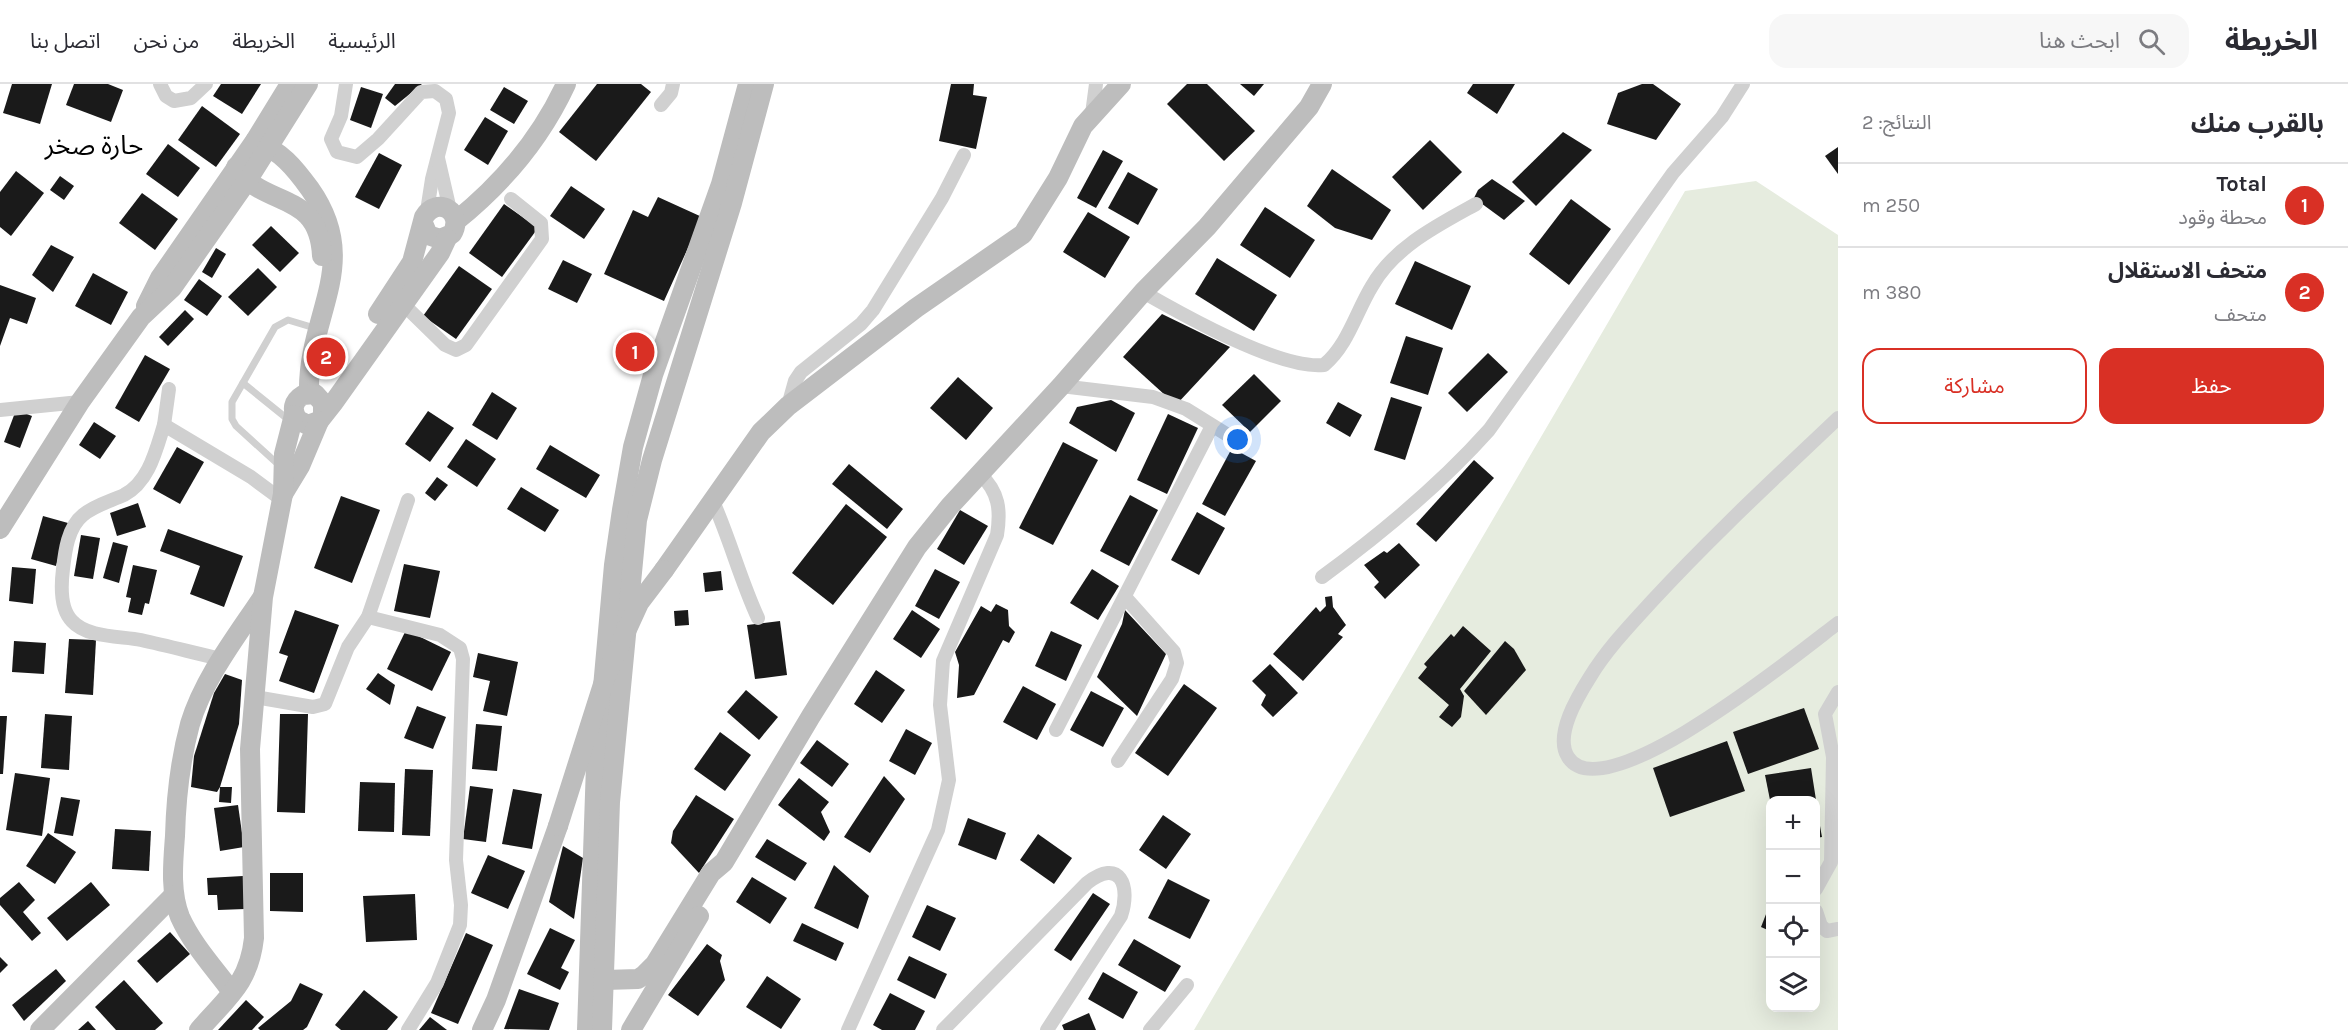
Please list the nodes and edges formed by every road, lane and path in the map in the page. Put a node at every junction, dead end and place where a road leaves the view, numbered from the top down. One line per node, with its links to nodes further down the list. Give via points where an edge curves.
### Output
1 (160, 84): 2 (street, via 166,96 183,101)
2 (206, 84)
3 (290, 84): 16 (street)
4 (308, 84): 15 (street)
5 (346, 84): 18 (street, via 341,116 332,139 337,152 357,158 415,96 427,90 441,94 449,105)
6 (566, 84): 26 (street, via 533,140 498,185)
7 (673, 84): 13 (street)
8 (1096, 84): 14 (street)
9 (1121, 84): 14 (street)
10 (1322, 84): 27 (street, via 1309,107 1207,227)
11 (1743, 84): 49 (street, via 1722,117 1673,173 1489,430 1462,461 1380,534)
12 (751, 85): 66 (street, via 735,193 637,520 610,802); 73 (street, via 721,184 653,375 633,447 622,510 596,765)
13 (661, 105)
14 (1092, 114): 36 (street, via 1023,234 916,308)
15 (286, 120): 16 (street); 19 (street)
16 (262, 144): 19 (street); 20 (street)
17 (964, 155): 36 (street, via 873,310 801,372)
18 (438, 158): 25 (street); 26 (street)
19 (291, 163): 35 (street, via 326,214 334,252 334,272)
20 (242, 174): 21 (street); 24 (street); 29 (street, via 160,278)
21 (276, 195): 24 (street); 30 (street, via 313,221 322,249 320,277)
22 (511, 199): 28 (street, via 541,223 542,239 466,345 456,350 444,345)
23 (1476, 204): 27 (street, via 1406,246 1388,263 1334,357 1324,365 1294,363 1179,313)
24 (224, 211): 29 (street, via 172,288)
25 (425, 217): 26 (street, via 439,206); 26 (street, via 428,235 434,238); 35 (street, via 417,249 405,273 336,378)
26 (451, 223): 28 (street, via 440,253)
27 (1143, 292): 32 (street)
28 (402, 303): 39 (street)
29 (141, 317): 34 (street)
30 (308, 326): 31 (lane, via 288,320 275,327); 35 (street, via 300,362)
31 (243, 383): 35 (lane); 43 (lane, via 232,402 232,419)
32 (1061, 386): 41 (street, via 1153,397 1186,409); 44 (street)
33 (169, 389): 40 (street)
34 (80, 402): 37 (street); 48 (street)
35 (302, 405): 39 (street, via 323,403); 39 (street, via 298,420 308,425); 43 (street)
36 (788, 406): 46 (street, via 761,432)
37 (0, 410)
38 (1838, 417): 54 (street, via 1688,562 1622,634 1590,676 1572,711 1565,734 1565,753 1572,765 1585,770 1644,756 1720,710)
39 (321, 418): 45 (street)
40 (164, 426): 45 (street); 55 (street, via 140,484 83,515 72,528 62,571 63,601 72,622 82,629)
41 (1212, 426): 42 (street); 51 (street)
42 (1231, 437)
43 (282, 467): 45 (street)
44 (980, 474): 61 (street, via 917,547); 76 (street, via 993,486 1000,514 997,536 943,661 940,705 949,763 945,804 933,841)
45 (282, 497): 50 (street)
46 (712, 499): 53 (street); 72 (street, bridge, via 639,603 606,675 558,826)
47 (408, 500): 52 (street)
48 (0, 529)
49 (1322, 577)
50 (263, 597): 55 (street); 56 (street)
51 (1125, 597): 59 (street); 60 (street, via 1174,651 1177,663 1173,679)
52 (368, 617): 58 (street, via 348,647 325,704 313,707); 71 (street, via 440,635 460,648 463,659 456,838 460,925 437,983)
53 (758, 618)
54 (1838, 623)
55 (227, 651): 56 (street, via 246,644); 63 (street, via 191,722 180,769)
56 (260, 653): 58 (street)
57 (1838, 692): 62 (street, via 1824,714 1833,757 1832,862)
58 (255, 697): 68 (street, via 249,809 254,938 246,975)
59 (1056, 730)
60 (1118, 761)
61 (724, 862): 66 (street, via 711,873 655,964 644,975 638,979); 75 (street, via 717,885)
62 (1820, 881)
63 (174, 895): 68 (street, via 181,918); 69 (street)
64 (1820, 924): 65 (street, via 1827,932)
65 (1838, 929)
66 (605, 980): 74 (street)
67 (1187, 986): 79 (street)
68 (232, 992): 70 (street)
69 (40, 1030)
70 (199, 1030)
71 (408, 1030)
72 (482, 1030)
73 (587, 1030)
74 (602, 1030)
75 (631, 1030)
76 (848, 1030)
77 (944, 1030): 78 (street, via 1087,883 1097,875 1109,873 1120,878 1126,888 1126,901)
78 (1047, 1030)
79 (1150, 1030)

